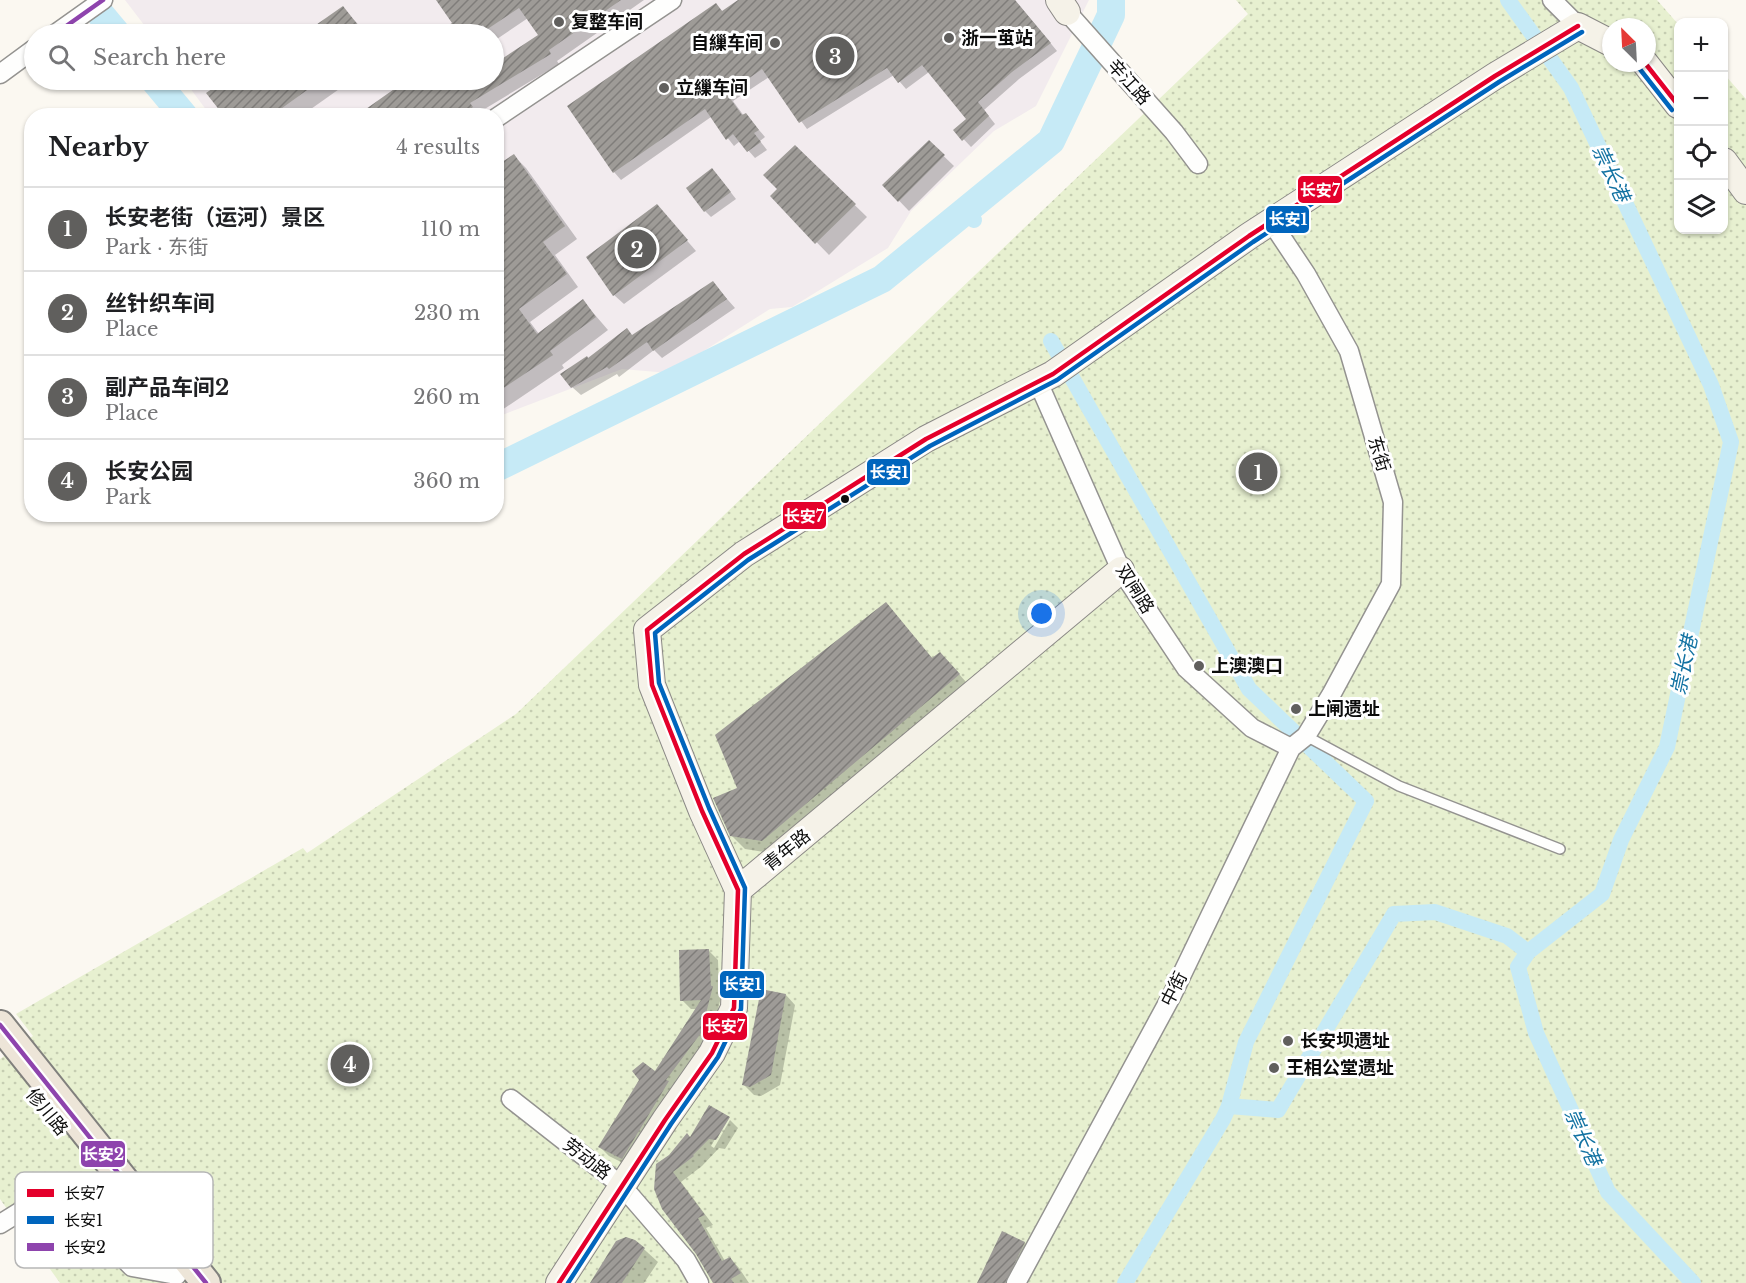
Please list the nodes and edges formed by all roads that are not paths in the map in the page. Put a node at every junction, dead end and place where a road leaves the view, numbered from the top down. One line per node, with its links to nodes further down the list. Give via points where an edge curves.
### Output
1 (103, 0): 5 (street)
2 (672, 0): 12 (street)
3 (1552, 0): 6 (street)
4 (1063, 6): 13 (street, 辛江路)
5 (69, 24)
6 (1574, 28): 7 (street); 16 (street)
7 (1602, 39)
8 (24, 56): 10 (street)
9 (1652, 72): 11 (street)
10 (0, 74)
11 (1674, 100)
12 (504, 113)
13 (1198, 164)
14 (1728, 166): 15 (street)
15 (1746, 191)
16 (1272, 223): 17 (street); 19 (street, 东街, via 1306,274 1348,351 1393,502 1390,584)
17 (1046, 378): 18 (street, 双闸路); 22 (street, via 926,439 744,554 647,630 652,684)
18 (1121, 570): 20 (street, 双闸路, via 1186,668 1252,728); 22 (street, 青年路)
19 (1331, 695): 20 (street, 中街)
20 (1299, 742): 21 (lane); 37 (street, 中街, via 1172,995)
21 (1560, 849)
22 (738, 890): 28 (street, via 734,1008 712,1053)
23 (0, 1024): 27 (main road, 修川路)
24 (0, 1053): 26 (main road, 修川路)
25 (511, 1099): 28 (street, 劳动路)
26 (95, 1172)
27 (118, 1172)
28 (622, 1186): 35 (street); 36 (street, 劳动路, via 686,1260)
29 (15, 1215): 30 (street)
30 (0, 1224)
31 (136, 1268): 33 (street)
32 (194, 1268): 34 (main road, 修川路)
33 (180, 1279)
34 (206, 1283)
35 (559, 1283)
36 (699, 1283)
37 (1016, 1283)

